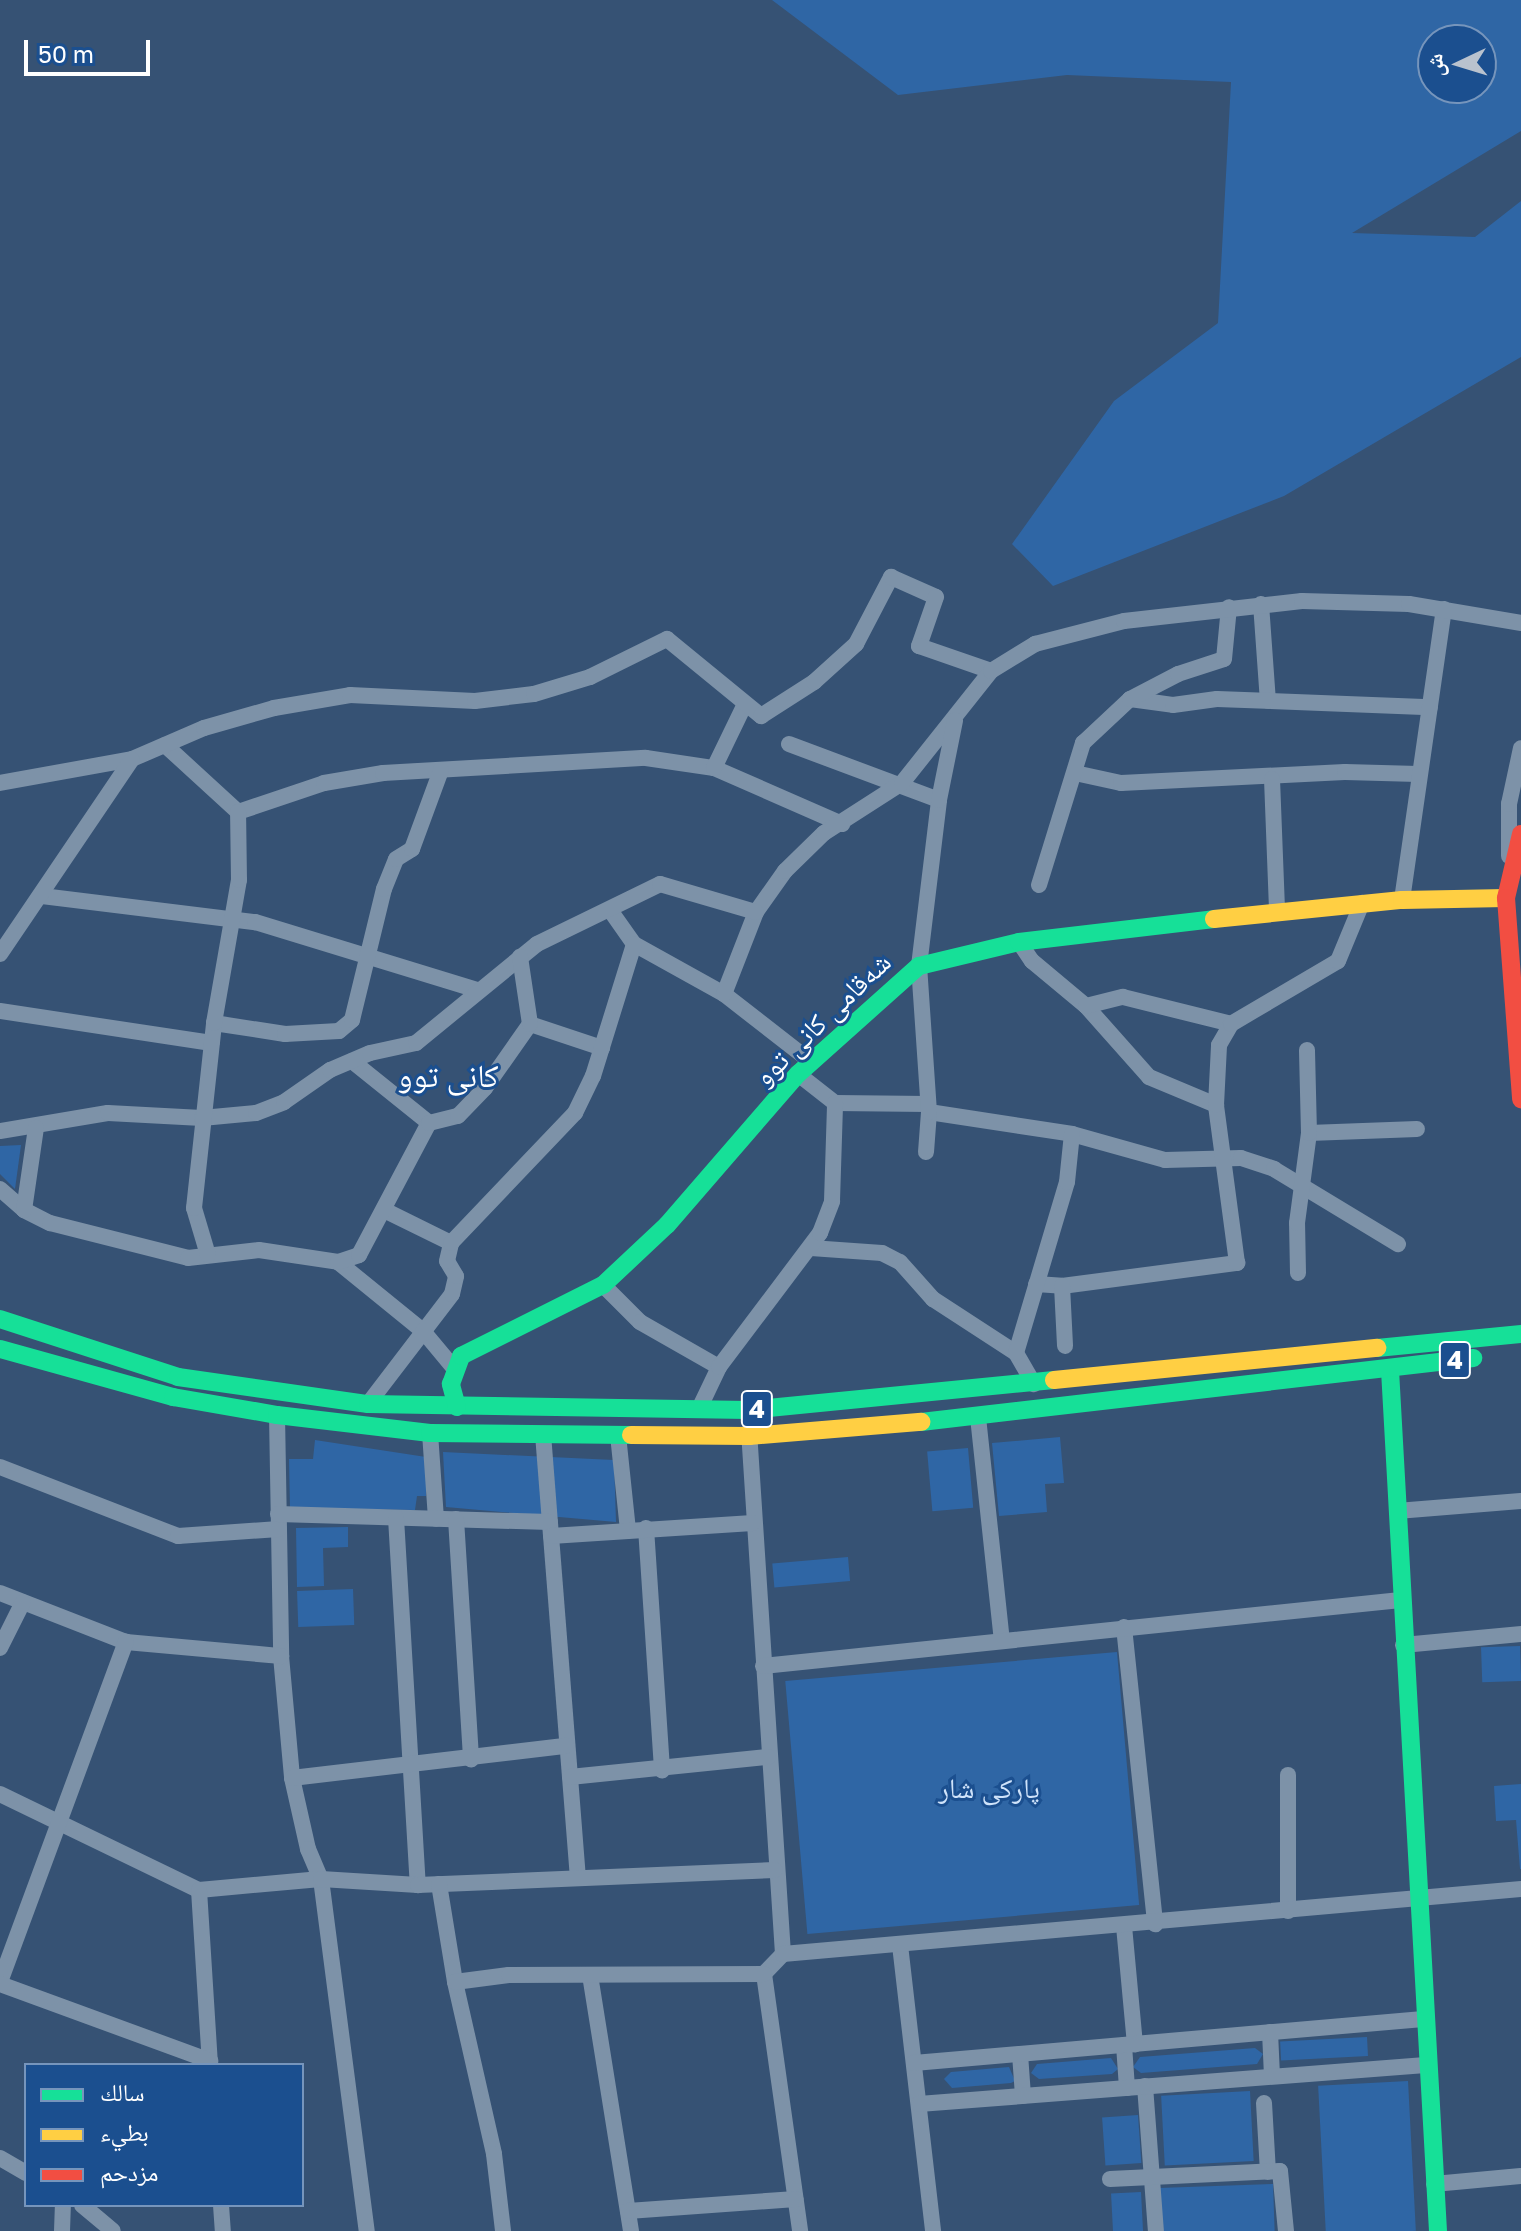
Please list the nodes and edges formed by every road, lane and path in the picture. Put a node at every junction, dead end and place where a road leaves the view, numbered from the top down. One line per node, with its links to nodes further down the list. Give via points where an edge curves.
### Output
1 (1261, 604): 2 (street); 3 (street, via 1365,600); 7 (street)
2 (1229, 607): 5 (street, via 1054,636); 6 (street, via 1224,659 1178,674)
3 (1444, 609): 4 (street); 9 (street)
4 (1521, 623)
5 (991, 671): 8 (street, via 919,646 936,597 891,577 856,644 814,682 761,716); 10 (street)
6 (1130, 699): 7 (street, via 1173,705); 17 (street, via 1083,743)
7 (1268, 701): 9 (street)
8 (744, 706): 12 (street, via 667,639 590,677 534,694 475,701 350,695 274,708); 15 (street)
9 (1430, 707): 18 (street)
10 (955, 718): 21 (street); 22 (street)
11 (789, 744): 21 (street)
12 (165, 745): 14 (street); 23 (street)
13 (1521, 748): 26 (street, via 1509,804)
14 (132, 759): 20 (street); 28 (street)
15 (714, 768): 16 (street, via 646,758); 24 (street)
16 (441, 770): 23 (street, via 324,783); 39 (street, via 412,849 396,859 384,889)
17 (1075, 773): 19 (street, via 1121,783); 27 (street)
18 (1418, 774): 19 (street, via 1345,772); 30 (street)
19 (1272, 779): 33 (street)
20 (0, 783)
21 (902, 783): 22 (street); 24 (street)
22 (939, 800): 41 (street)
23 (238, 812): 35 (street, via 239,880)
24 (842, 824): 34 (street, via 807,847)
25 (1521, 834): 26 (main road)
26 (1509, 874): 29 (main road)
27 (1039, 885)
28 (42, 896): 35 (street); 38 (street)
29 (1506, 898): 30 (main road, شەقامی کانی توو); 54 (main road)
30 (1402, 900): 31 (main road, شەقامی کانی توو)
31 (1362, 903): 33 (main road, شەقامی کانی توو); 48 (street, via 1338,961)
32 (610, 910): 34 (street, via 660,884); 37 (street); 40 (street)
33 (1277, 911): 36 (main road, شەقامی کانی توو)
34 (756, 912): 43 (street)
35 (229, 922): 39 (street, via 255,922); 46 (street)
36 (1019, 942): 41 (main road, شەقامی کانی توو); 44 (street, via 1032,961)
37 (634, 944): 43 (street); 50 (street)
38 (0, 954)
39 (369, 955): 42 (street); 46 (street, via 352,1020 339,1031 285,1034)
40 (520, 957): 42 (street); 47 (street)
41 (919, 966): 53 (main road, شەقامی کانی توو); 57 (street)
42 (477, 990): 52 (street, via 416,1043)
43 (724, 994): 53 (street)
44 (1086, 1006): 48 (street, via 1123,997); 56 (street, via 1149,1077)
45 (0, 1011): 49 (street)
46 (214, 1023): 49 (street)
47 (530, 1024): 50 (street); 59 (street, via 485,1088 458,1116)
48 (1231, 1024): 56 (street, via 1219,1045)
49 (212, 1043): 58 (street)
50 (602, 1048): 71 (street, via 575,1113)
51 (1307, 1050): 63 (street)
52 (352, 1061): 58 (street, via 256,1113); 59 (street)
53 (804, 1067): 55 (street); 78 (main road, شەقامی کانی توو, via 667,1225)
54 (1521, 1099)
55 (835, 1103): 57 (street); 73 (street, via 832,1201)
56 (1216, 1105): 66 (street)
57 (928, 1108): 64 (street); 65 (street)
58 (202, 1118): 60 (street, via 108,1113); 74 (street, via 194,1208)
59 (429, 1123): 70 (street)
60 (36, 1128): 62 (street); 69 (street)
61 (1417, 1129): 63 (street)
62 (0, 1131)
63 (1309, 1133): 68 (street)
64 (1072, 1134): 66 (street, via 1165,1160); 77 (street, via 1067,1182)
65 (926, 1152)
66 (1225, 1156): 68 (street, via 1274,1169); 79 (street, via 1237,1263)
67 (0, 1189): 69 (street)
68 (1305, 1189): 72 (street); 76 (street, via 1297,1223)
69 (24, 1210): 74 (street, via 50,1223 188,1258)
70 (384, 1210): 71 (street); 75 (street, via 359,1255)
71 (451, 1243): 81 (street, via 447,1261 456,1276 452,1294)
72 (1398, 1244)
73 (811, 1248): 86 (street, via 882,1253 900,1262 933,1299); 88 (street)
74 (208, 1255): 75 (street, via 259,1250)
75 (338, 1262): 81 (street)
76 (1298, 1273)
77 (1036, 1284): 79 (street); 86 (street)
78 (603, 1285): 87 (main road, شەقامی کانی توو, via 461,1356); 88 (street, via 640,1322)
79 (1062, 1286): 83 (street)
80 (0, 1319): 91 (main road, 4, via 178,1377)
81 (423, 1331): 87 (street); 91 (street)
82 (1521, 1334): 90 (main road, 4)
83 (1065, 1346)
84 (0, 1350): 95 (main road, 4, via 173,1397)
85 (1521, 1351): 89 (main road, 4)
86 (1016, 1353): 90 (street)
87 (453, 1367): 92 (main road)
88 (719, 1367): 93 (street)
89 (1390, 1370): 96 (main road, 4); 103 (main road)
90 (1034, 1384): 94 (main road, 4)
91 (368, 1404): 92 (main road, 4)
92 (457, 1407): 93 (main road, 4)
93 (699, 1409): 94 (main road, 4)
94 (748, 1410): 100 (street)
95 (277, 1415): 97 (main road, 4); 107 (street)
96 (978, 1417): 100 (main road, 4); 116 (street)
97 (430, 1433): 98 (main road, 4); 105 (street)
98 (543, 1434): 99 (main road, 4); 109 (street)
99 (618, 1435): 100 (main road, 4); 110 (street)
100 (749, 1436): 108 (street)
101 (0, 1467): 107 (street, via 178,1536)
102 (1521, 1501): 103 (street)
103 (1397, 1511): 112 (main road)
104 (396, 1518): 105 (street); 107 (street); 125 (street)
105 (436, 1519): 106 (street)
106 (456, 1519): 109 (street); 124 (street)
107 (279, 1522): 120 (street)
108 (753, 1523): 110 (street); 121 (street)
109 (550, 1529): 110 (street); 122 (street)
110 (637, 1529): 126 (street)
111 (0, 1593): 113 (street)
112 (1401, 1600): 114 (street); 118 (main road)
113 (23, 1602): 117 (street); 119 (street)
114 (1124, 1627): 116 (street); 141 (street)
115 (1521, 1634): 118 (street)
116 (1002, 1641): 121 (street)
117 (126, 1642): 120 (street); 131 (street)
118 (1403, 1645): 139 (main road)
119 (0, 1648)
120 (281, 1656): 129 (street)
121 (763, 1666): 123 (street)
122 (566, 1746): 124 (street); 128 (street)
123 (768, 1757): 126 (street); 132 (street)
124 (471, 1760): 125 (street)
125 (410, 1762): 129 (street); 136 (street)
126 (662, 1770): 128 (street)
127 (1288, 1775): 140 (street)
128 (570, 1777): 133 (street)
129 (292, 1778): 134 (street, via 308,1849)
130 (0, 1794): 131 (street)
131 (61, 1825): 138 (street); 148 (street)
132 (775, 1870): 133 (street); 144 (street)
133 (578, 1875): 135 (street)
134 (321, 1879): 136 (street); 138 (street); 177 (street)
135 (439, 1884): 136 (street); 147 (street)
136 (418, 1885)
137 (1521, 1889): 139 (street)
138 (199, 1890): 153 (street)
139 (1416, 1898): 140 (street); 149 (main road)
140 (1288, 1911): 141 (street)
141 (1155, 1924): 142 (street)
142 (1124, 1926): 143 (street); 151 (street)
143 (900, 1945): 144 (street); 154 (street)
144 (783, 1954): 145 (street)
145 (764, 1974): 146 (street); 169 (street)
146 (590, 1975): 147 (street); 173 (street)
147 (455, 1982): 178 (street, via 494,2154)
148 (0, 1983): 153 (street)
149 (1423, 2019): 150 (street); 155 (main road)
150 (1270, 2032): 151 (street); 156 (street)
151 (1129, 2045): 152 (street); 158 (street)
152 (1020, 2054): 154 (street); 159 (street)
153 (210, 2063)
154 (914, 2063): 161 (street)
155 (1425, 2065): 156 (street); 168 (main road)
156 (1272, 2076): 157 (street)
157 (1145, 2086): 158 (street); 166 (street)
158 (1127, 2088): 159 (street)
159 (1023, 2096): 161 (street)
160 (1264, 2103): 164 (street)
161 (919, 2104): 181 (street)
162 (0, 2158): 163 (street)
163 (24, 2172)
164 (1268, 2172): 166 (street); 183 (street, via 1280,2171)
165 (1521, 2176): 168 (street)
166 (1152, 2177): 167 (street); 182 (street)
167 (1110, 2179)
168 (1434, 2184): 184 (main road)
169 (796, 2199): 173 (street); 180 (street)
170 (63, 2207): 174 (street)
171 (84, 2207): 175 (street)
172 (221, 2207): 176 (street)
173 (628, 2211): 179 (street)
174 (62, 2231)
175 (113, 2231)
176 (223, 2231)
177 (367, 2231)
178 (503, 2231)
179 (631, 2231)
180 (800, 2231)
181 (933, 2231)
182 (1156, 2231)
183 (1286, 2231)
184 (1438, 2231)

